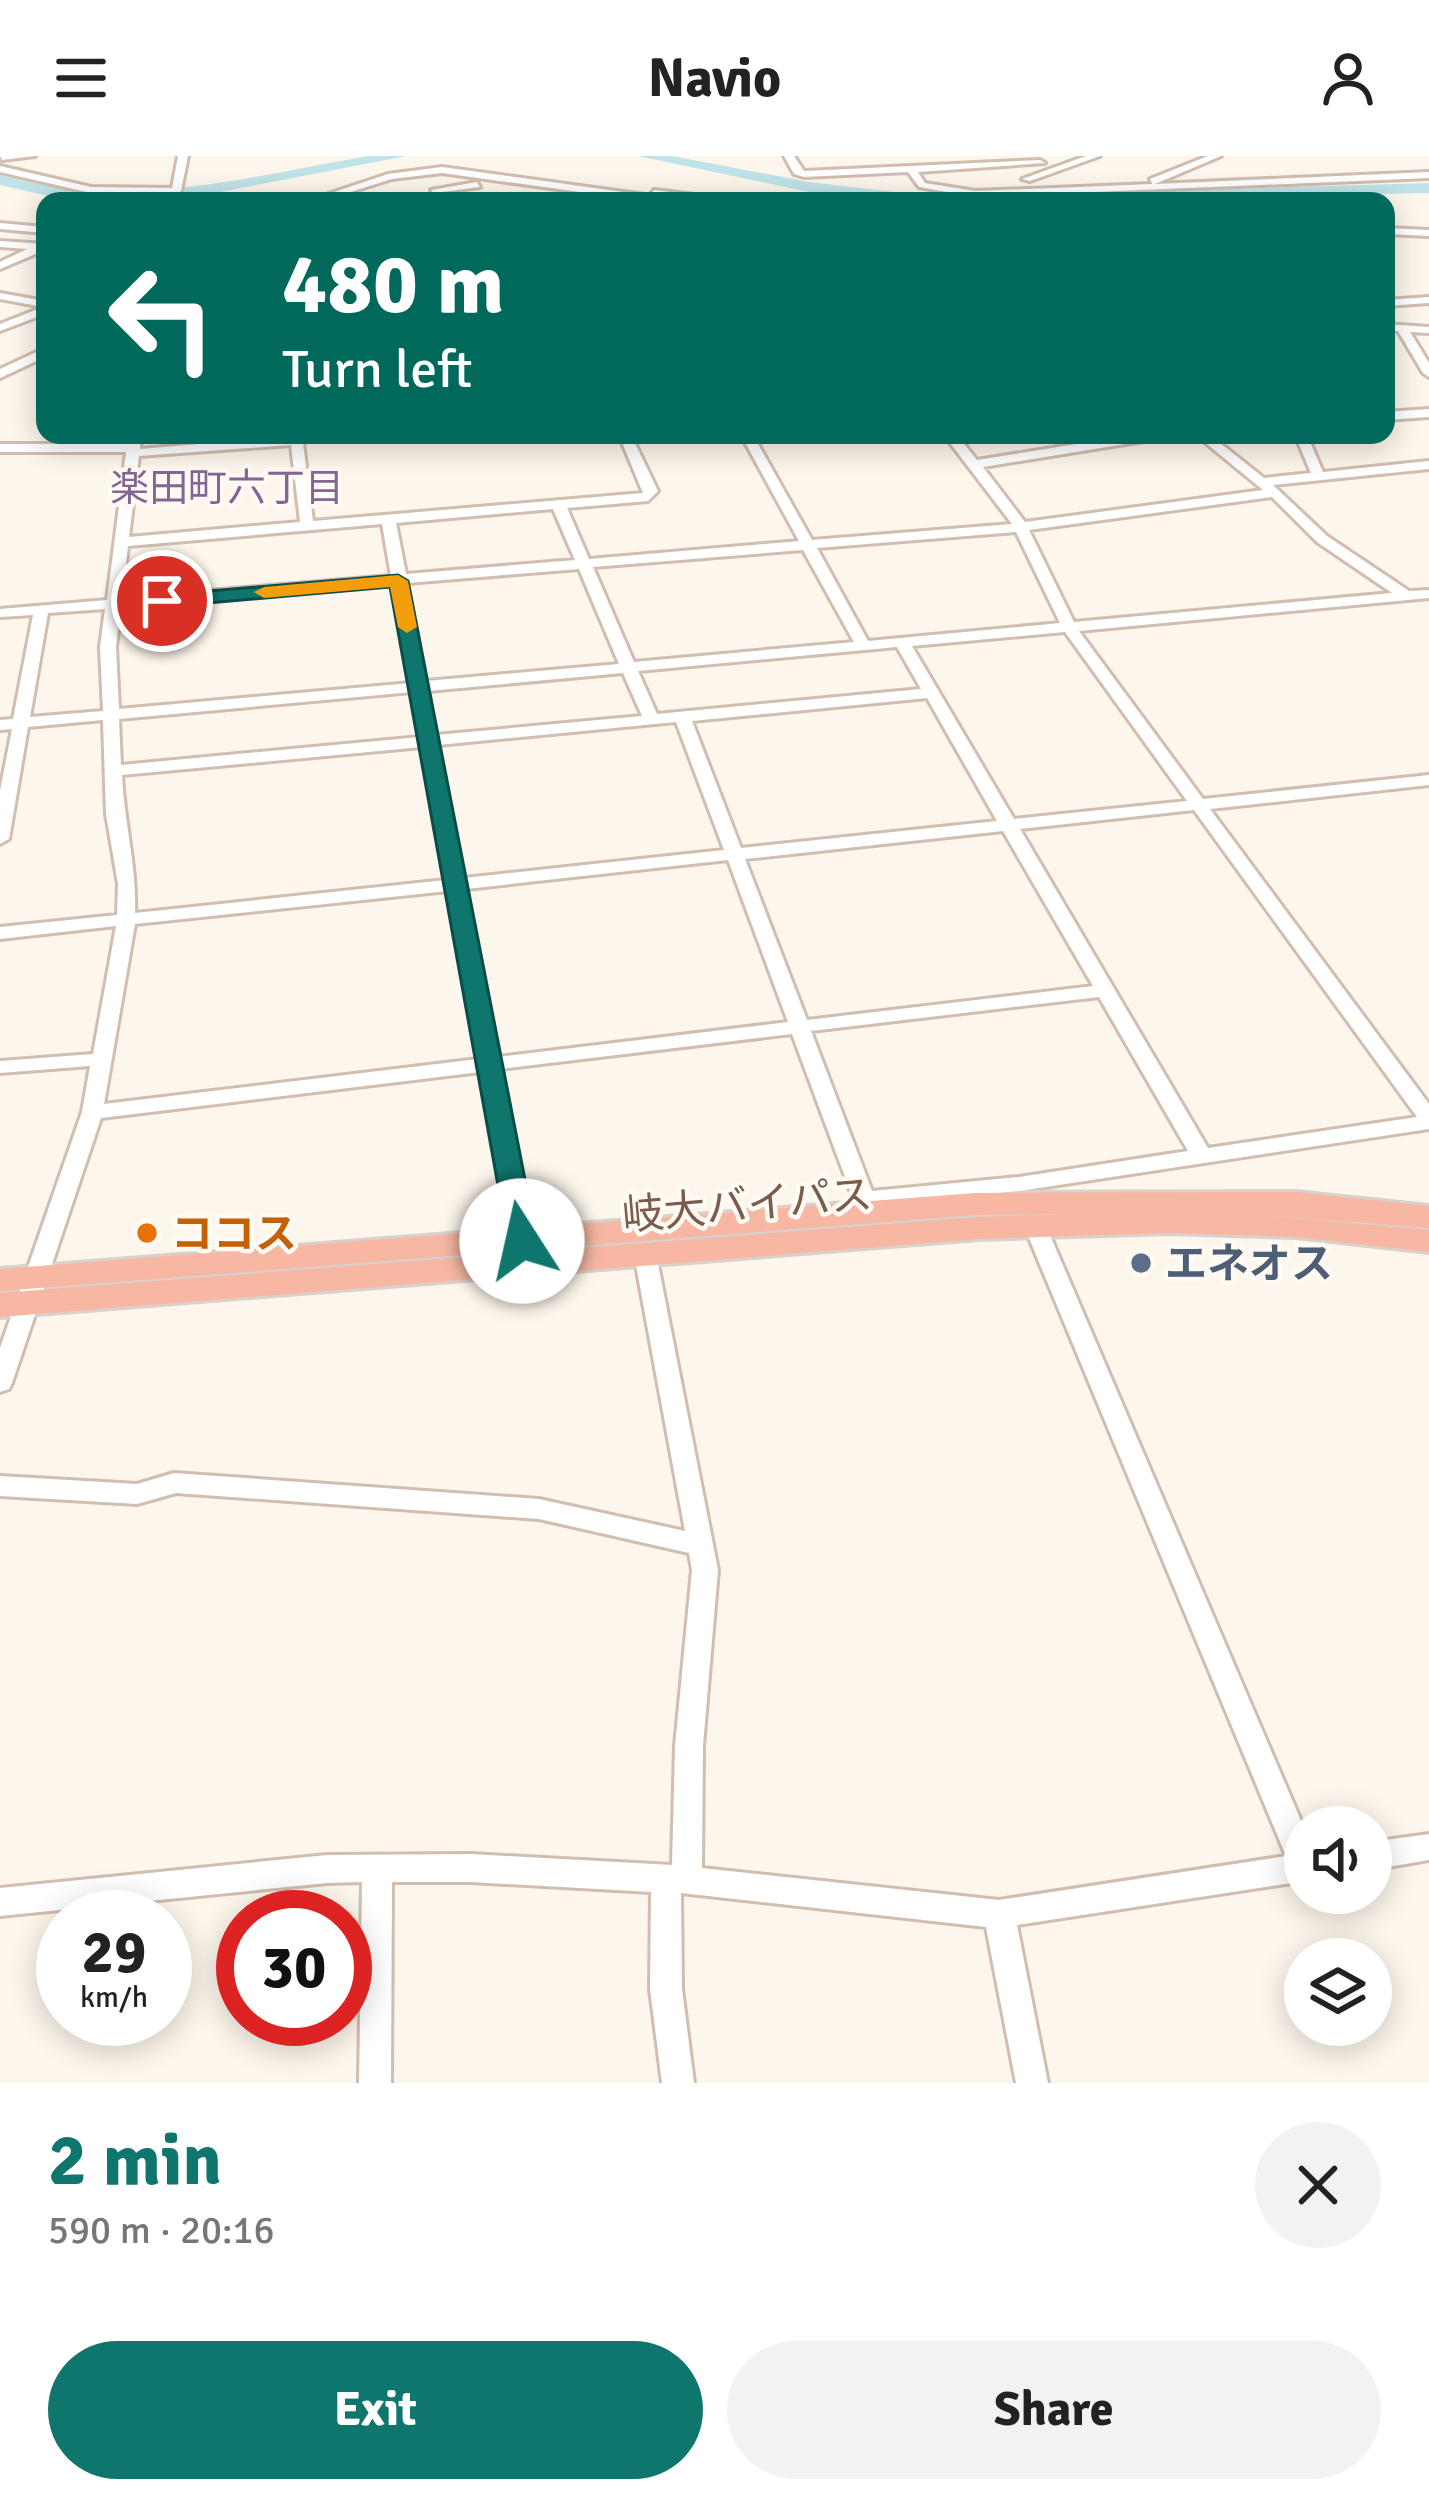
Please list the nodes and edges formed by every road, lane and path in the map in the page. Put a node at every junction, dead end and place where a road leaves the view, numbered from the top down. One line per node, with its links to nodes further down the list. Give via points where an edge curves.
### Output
1 (30, 156): 7 (street)
2 (183, 156): 7 (street, via 176,190 91,190)
3 (789, 156): 10 (street, via 804,174)
4 (944, 156): 9 (street)
5 (1095, 156): 8 (street)
6 (1213, 156): 13 (street)
7 (1, 161)
8 (1039, 165): 9 (street); 22 (street)
9 (967, 167): 10 (street)
10 (912, 170): 21 (street, via 922,185)
11 (1426, 173): 13 (street)
12 (568, 186): 14 (street); 15 (street, via 399,165); 16 (street, via 442,170)
13 (1136, 188): 23 (street)
14 (593, 189): 19 (street); 20 (street)
15 (346, 192)
16 (355, 192)
17 (437, 192): 18 (street, via 467,184)
18 (586, 192)
19 (607, 192)
20 (624, 192)
21 (958, 192)
22 (1002, 192)
23 (1066, 192)
24 (1395, 222): 25 (street)
25 (1429, 222)
26 (0, 224): 27 (street)
27 (36, 226)
28 (1395, 231): 29 (street)
29 (1429, 233)
30 (0, 244): 31 (street)
31 (36, 247)
32 (36, 250): 33 (street)
33 (0, 266)
34 (4, 300): 37 (street)
35 (1429, 300): 36 (street)
36 (1395, 302)
37 (36, 305)
38 (36, 311): 39 (street)
39 (0, 328)
40 (1395, 328): 41 (street)
41 (1402, 328): 42 (street); 46 (street)
42 (1429, 331)
43 (36, 356): 44 (street)
44 (3, 370): 45 (street)
45 (36, 370)
46 (1429, 373)
47 (1429, 413): 48 (street)
48 (1395, 415)
49 (297, 444): 64 (street)
50 (629, 444): 62 (street, via 648,497)
51 (752, 444): 67 (street)
52 (957, 444): 58 (street)
53 (1100, 444): 58 (street)
54 (1214, 444): 61 (street)
55 (1305, 444): 60 (street)
56 (133, 445): 57 (street); 66 (street)
57 (0, 448)
58 (974, 464): 65 (street)
59 (1429, 466): 60 (street)
60 (1319, 477): 61 (street)
61 (1269, 487): 65 (street); 71 (street, via 1322,539)
62 (558, 504): 63 (street); 68 (street)
63 (388, 518): 64 (street); 69 (street)
64 (307, 526): 66 (street)
65 (1021, 527): 67 (street); 75 (street)
66 (122, 542): 72 (street)
67 (809, 545): 68 (street); 77 (street)
68 (585, 564): 69 (street); 78 (street)
69 (398, 581): 72 (street); 79 (street)
70 (1429, 594): 71 (street)
71 (1406, 596): 75 (street)
72 (115, 605): 73 (street); 82 (street)
73 (40, 610): 74 (street); 84 (street)
74 (0, 613)
75 (1070, 629): 76 (street); 89 (street)
76 (903, 644): 77 (street); 80 (street)
77 (864, 647): 78 (street)
78 (632, 670): 79 (street); 83 (street)
79 (419, 688): 82 (street); 86 (street)
80 (933, 693): 81 (street); 90 (street)
81 (682, 716): 83 (street); 92 (street)
82 (112, 717): 84 (street); 87 (street)
83 (651, 719): 86 (street)
84 (20, 723): 85 (street); 91 (street)
85 (0, 725)
86 (428, 740): 87 (street); 93 (street)
87 (113, 771): 94 (street)
88 (1429, 780): 89 (street)
89 (1199, 804): 90 (street); 102 (street)
90 (1010, 825): 92 (street); 96 (street)
91 (0, 839)
92 (738, 854): 93 (street); 97 (street)
93 (456, 885): 94 (street); 99 (street)
94 (126, 921): 95 (street); 98 (street)
95 (0, 933)
96 (1105, 990): 97 (street); 103 (street)
97 (800, 1028): 99 (street); 104 (street)
98 (104, 1059): 100 (street); 101 (street)
99 (489, 1066): 101 (street); 108 (street)
100 (0, 1067)
101 (92, 1112): 111 (street)
102 (1429, 1120): 103 (street)
103 (1201, 1155): 104 (street)
104 (867, 1206): 105 (highway, 岐大バイパス, via 1165,1200); 108 (highway, 岐大バイパス)
105 (1429, 1217)
106 (1035, 1226): 107 (highway, 岐大バイパス, via 1296,1226); 109 (highway, 岐大バイパス); 115 (street)
107 (1429, 1240)
108 (522, 1241): 111 (highway, 岐大バイパス)
109 (645, 1255): 111 (highway, 岐大バイパス); 114 (street)
110 (0, 1280): 111 (highway, 岐大バイパス)
111 (22, 1295): 112 (street)
112 (0, 1383)
113 (0, 1486): 114 (street, via 154,1496 173,1483 539,1509)
114 (699, 1545): 120 (street, via 703,1645)
115 (1284, 1816)
116 (1429, 1847): 117 (street)
117 (1392, 1853)
118 (1284, 1869): 122 (street)
119 (377, 1870): 120 (street); 121 (street); 123 (street)
120 (676, 1880): 122 (street); 124 (street, via 666,1989)
121 (0, 1902)
122 (999, 1914): 125 (street)
123 (375, 2083)
124 (678, 2083)
125 (1032, 2083)

